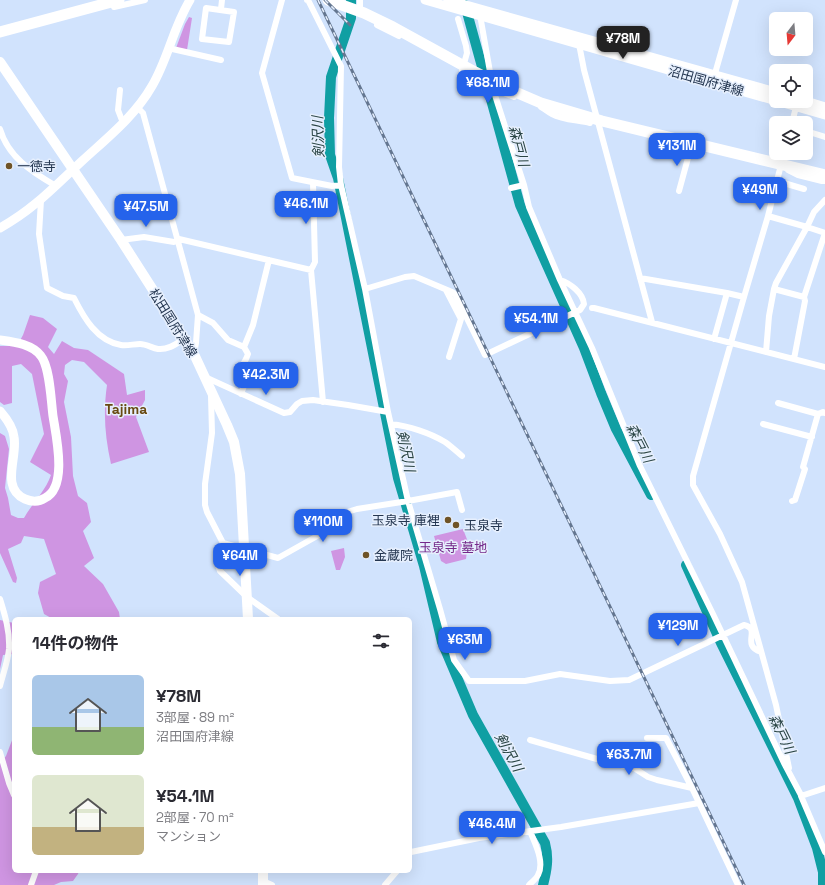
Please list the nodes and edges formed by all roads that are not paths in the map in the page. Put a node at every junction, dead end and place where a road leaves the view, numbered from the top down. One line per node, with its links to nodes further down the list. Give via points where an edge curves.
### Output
1 (94, 0): 17 (highway)
2 (119, 0): 18 (highway)
3 (145, 0): 19 (street)
4 (190, 0): 21 (main road)
5 (222, 0): 14 (street)
6 (282, 0): 48 (street, via 262,73 292,178)
7 (307, 0): 49 (street, via 341,66)
8 (328, 0): 45 (highway, via 369,16 541,103 602,121)
9 (346, 0): 44 (highway, via 544,97)
10 (360, 0): 24 (street, via 360,17)
11 (425, 0): 16 (main road, 沼田国府津線)
12 (448, 0): 16 (main road, 沼田国府津線)
13 (736, 0): 25 (street)
14 (221, 9): 14 (street, via 234,12 229,42 202,39 206,8)
15 (475, 9): 16 (main road, 沼田国府津線); 20 (main road, 沼田国府津線); 25 (main road, 沼田国府津線); 26 (street)
16 (458, 10): 24 (street, via 467,53)
17 (0, 25)
18 (0, 32)
19 (0, 36)
20 (579, 44): 25 (main road, 沼田国府津線); 36 (street)
21 (168, 48): 22 (street); 32 (main road, via 153,85)
22 (220, 60)
23 (0, 62): 43 (main road, 松田国府津線)
24 (462, 70): 26 (street, via 481,84)
25 (714, 79): 28 (main road, 沼田国府津線); 29 (main road, 沼田国府津線)
26 (493, 89): 36 (street, via 552,114 578,122); 50 (street)
27 (120, 90): 35 (street, via 118,110)
28 (769, 91)
29 (769, 98)
30 (813, 103): 31 (main road)
31 (825, 106)
32 (138, 108): 35 (main road); 62 (street, via 144,113)
33 (800, 108): 34 (main road, 沼田国府津線)
34 (825, 115)
35 (123, 124): 43 (main road)
36 (598, 124): 40 (street); 65 (street)
37 (0, 129): 51 (street, via 9,150 16,158)
38 (813, 133): 39 (street)
39 (825, 137)
40 (691, 147): 42 (street); 54 (street)
41 (783, 160): 42 (street)
42 (781, 168): 46 (street); 47 (street)
43 (73, 170): 51 (main road); 61 (main road, 松田国府津線)
44 (825, 170)
45 (825, 175)
46 (777, 181): 53 (street); 57 (street)
47 (825, 181)
48 (313, 183): 49 (street); 64 (street, via 315,262)
49 (340, 185): 67 (street)
50 (524, 185): 52 (street); 66 (street, via 529,207)
51 (56, 186): 55 (main road)
52 (511, 188)
53 (804, 189)
54 (679, 191)
55 (41, 200): 59 (main road); 77 (street, via 39,234 47,288 74,298 92,328 114,343 141,344 159,349 167,348)
56 (825, 200): 58 (street, via 814,212)
57 (768, 216): 58 (street); 71 (street)
58 (807, 227): 60 (street); 68 (street)
59 (0, 228)
60 (825, 233): 72 (street)
61 (121, 240): 62 (street, via 144,237 174,242); 77 (main road, 松田国府津線)
62 (177, 240): 63 (street); 74 (street)
63 (270, 260): 64 (street); 80 (street, via 253,325)
64 (311, 270): 89 (street)
65 (640, 278): 70 (street); 75 (street)
66 (560, 280): 69 (street, via 570,284 582,296 584,304 580,310 485,355 455,294); 113 (street, via 592,348 640,466)
67 (365, 289): 69 (street, via 414,276); 92 (street)
68 (774, 289): 72 (street); 81 (street)
69 (446, 290): 83 (street, via 461,319)
70 (727, 293): 71 (street); 76 (street)
71 (744, 297): 79 (street)
72 (804, 297): 84 (street)
73 (592, 308): 75 (street)
74 (198, 315): 80 (street, via 213,323 228,340); 82 (street)
75 (652, 322): 76 (street)
76 (714, 338): 79 (street)
77 (184, 339): 82 (main road, 松田国府津線)
78 (0, 340): 91 (main road, via 16,342 33,349 42,357 46,367 59,474 56,486 48,497 39,501 29,500 20,496 14,488 11,479 14,437 7,419)
79 (731, 343): 81 (street); 108 (street, via 693,485 720,534 742,582)
80 (244, 347): 88 (street, via 248,354 239,372 244,386)
81 (766, 352): 84 (street)
82 (194, 354): 86 (main road, 松田国府津線)
83 (449, 357)
84 (794, 359): 85 (street)
85 (825, 368)
86 (204, 376): 87 (main road, 松田国府津線); 88 (street)
87 (211, 391): 102 (main road, 松田国府津線, via 232,436 238,459); 102 (street, via 212,433 204,484 205,505 223,543)
88 (241, 394): 89 (street, via 284,413 290,412 302,401)
89 (323, 402): 92 (street)
90 (778, 403): 94 (street)
91 (0, 411)
92 (388, 412): 95 (street)
93 (825, 413): 94 (street)
94 (818, 414): 97 (street)
95 (391, 424): 98 (street, via 430,434 446,442); 100 (street)
96 (763, 424): 97 (street)
97 (812, 437): 99 (street, via 797,495)
98 (462, 456)
99 (792, 501)
100 (408, 502): 101 (street, via 457,492); 102 (street, via 347,512 329,520 319,535 278,558); 108 (street, via 454,660 469,682 525,681 560,674 620,681 637,677 744,625 751,629 751,646)
101 (462, 510)
102 (244, 549): 104 (main road, 松田国府津線)
103 (218, 565): 104 (street, via 220,571)
104 (247, 597): 106 (main road, 松田国府津線); 107 (street)
105 (0, 599): 109 (street, via 9,645)
106 (248, 617)
107 (275, 617)
108 (761, 652): 113 (street, via 776,706)
109 (0, 686)
110 (647, 738): 114 (street, via 666,738)
111 (530, 740): 114 (street, via 634,768 648,777)
112 (0, 752): 116 (street)
113 (790, 774): 117 (street)
114 (692, 788): 118 (street)
115 (825, 788): 117 (street)
116 (12, 790)
117 (802, 797): 121 (street)
118 (699, 803): 119 (street); 127 (street)
119 (534, 831): 120 (street, via 479,838); 126 (street, via 540,857 539,873)
120 (412, 852)
121 (825, 852)
122 (35, 873): 124 (street)
123 (395, 873): 125 (street)
124 (31, 885)
125 (385, 885)
126 (529, 885)
127 (738, 885)

